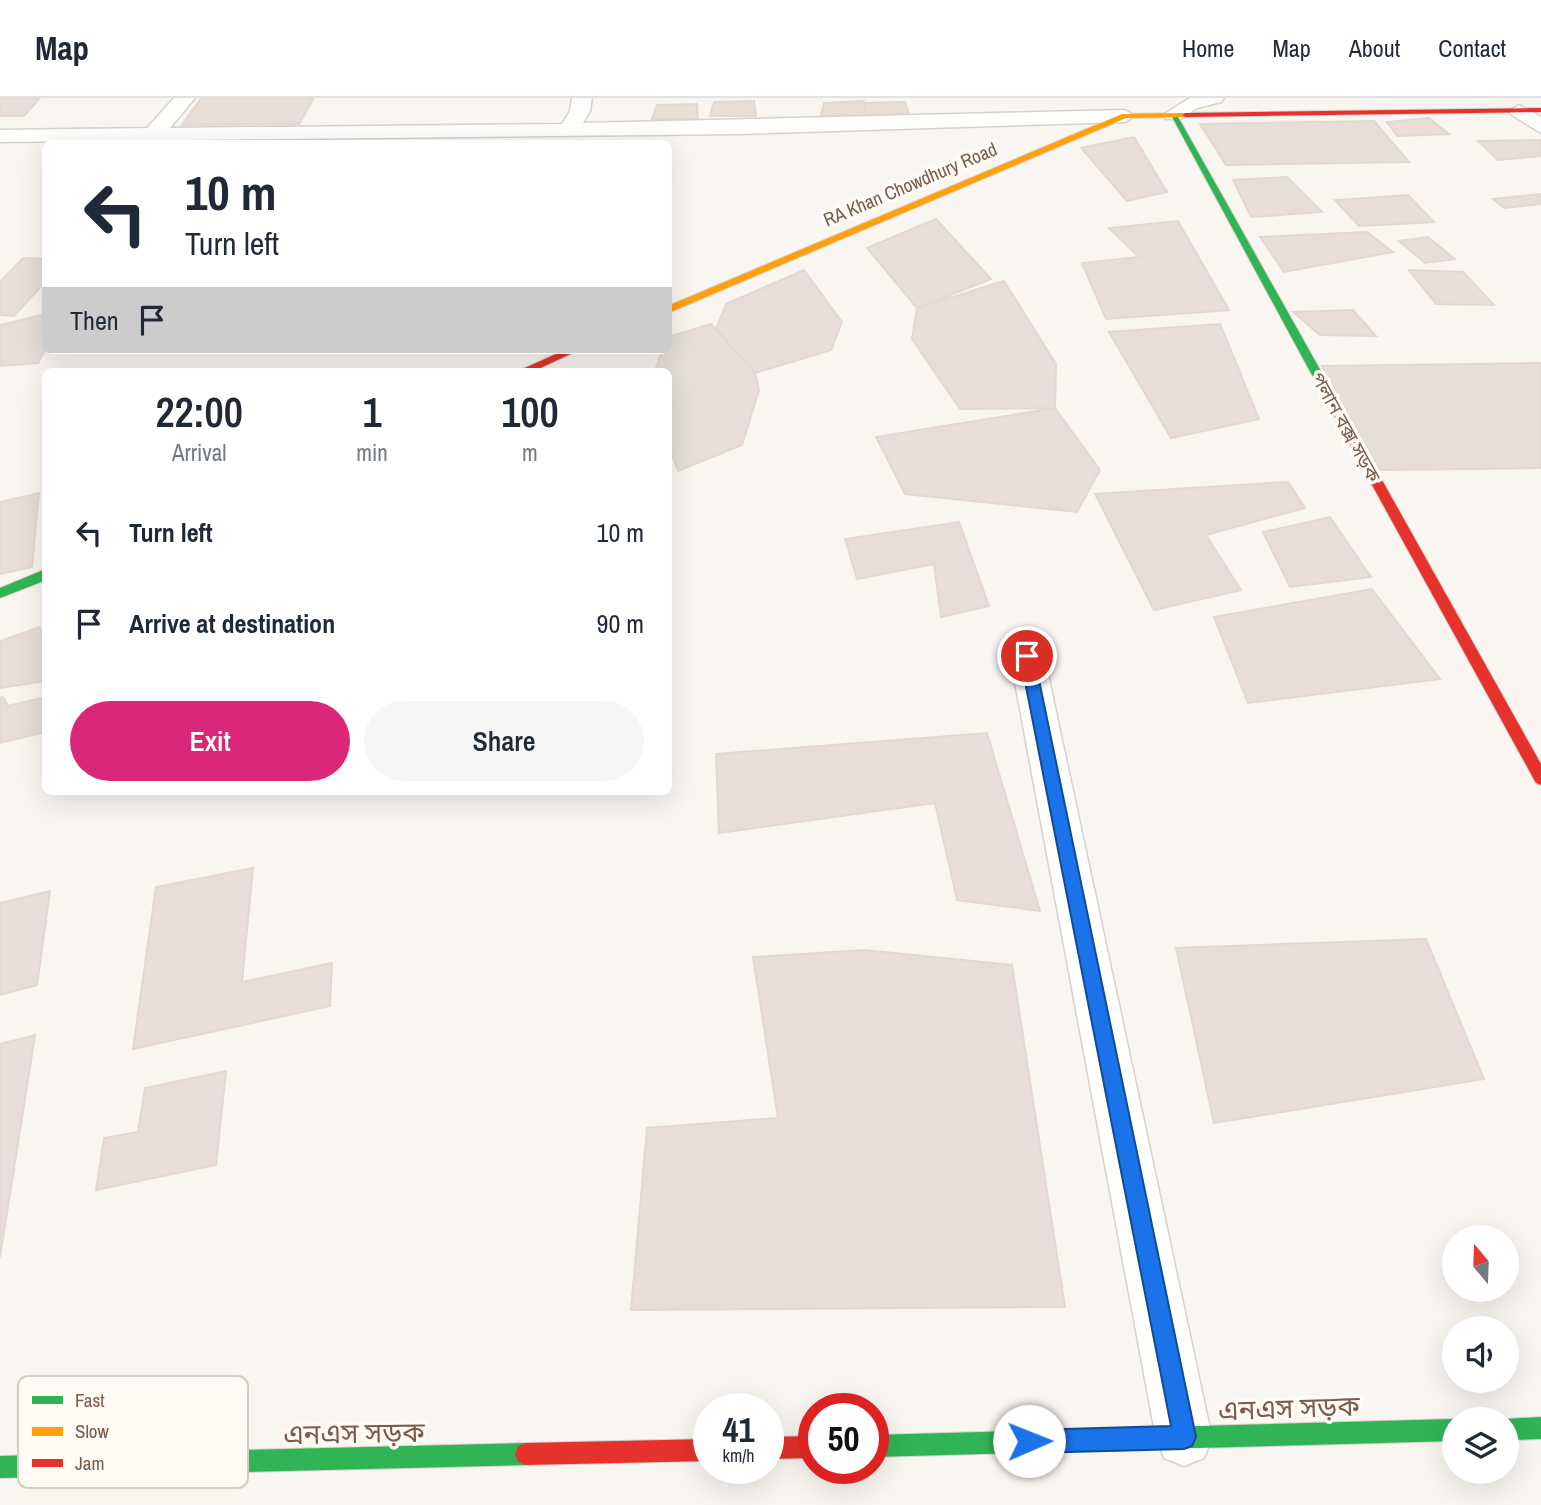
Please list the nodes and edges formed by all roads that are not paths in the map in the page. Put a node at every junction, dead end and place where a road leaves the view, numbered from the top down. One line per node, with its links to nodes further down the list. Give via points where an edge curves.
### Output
1 (185, 98): 11 (street)
2 (582, 98): 10 (street)
3 (1106, 98): 8 (street)
4 (1214, 98): 7 (street)
5 (1541, 110): 6 (street, RA Khan Chowdhury Road)
6 (1519, 111): 7 (street, RA Khan Chowdhury Road); 9 (street)
7 (1172, 115): 8 (street, RA Khan Chowdhury Road); 19 (street, পলান বক্স সড়ক)
8 (1125, 116): 10 (street); 13 (street, RA Khan Chowdhury Road)
9 (1541, 128)
10 (569, 130): 11 (street)
11 (153, 134): 12 (street)
12 (0, 136)
13 (672, 308)
14 (564, 354): 15 (street)
15 (531, 368)
16 (42, 576): 17 (street)
17 (0, 593)
18 (1027, 656): 23 (street)
19 (1541, 778)
20 (1541, 1428): 21 (street)
21 (1519, 1429)
22 (1442, 1430): 23 (street, এনএস সড়ক)
23 (1184, 1437): 24 (street, এনএস সড়ক)
24 (889, 1446)
25 (693, 1450): 26 (street, এনএস সড়ক)
26 (248, 1461)
27 (0, 1467): 28 (street, এনএস সড়ক)
28 (18, 1467)

